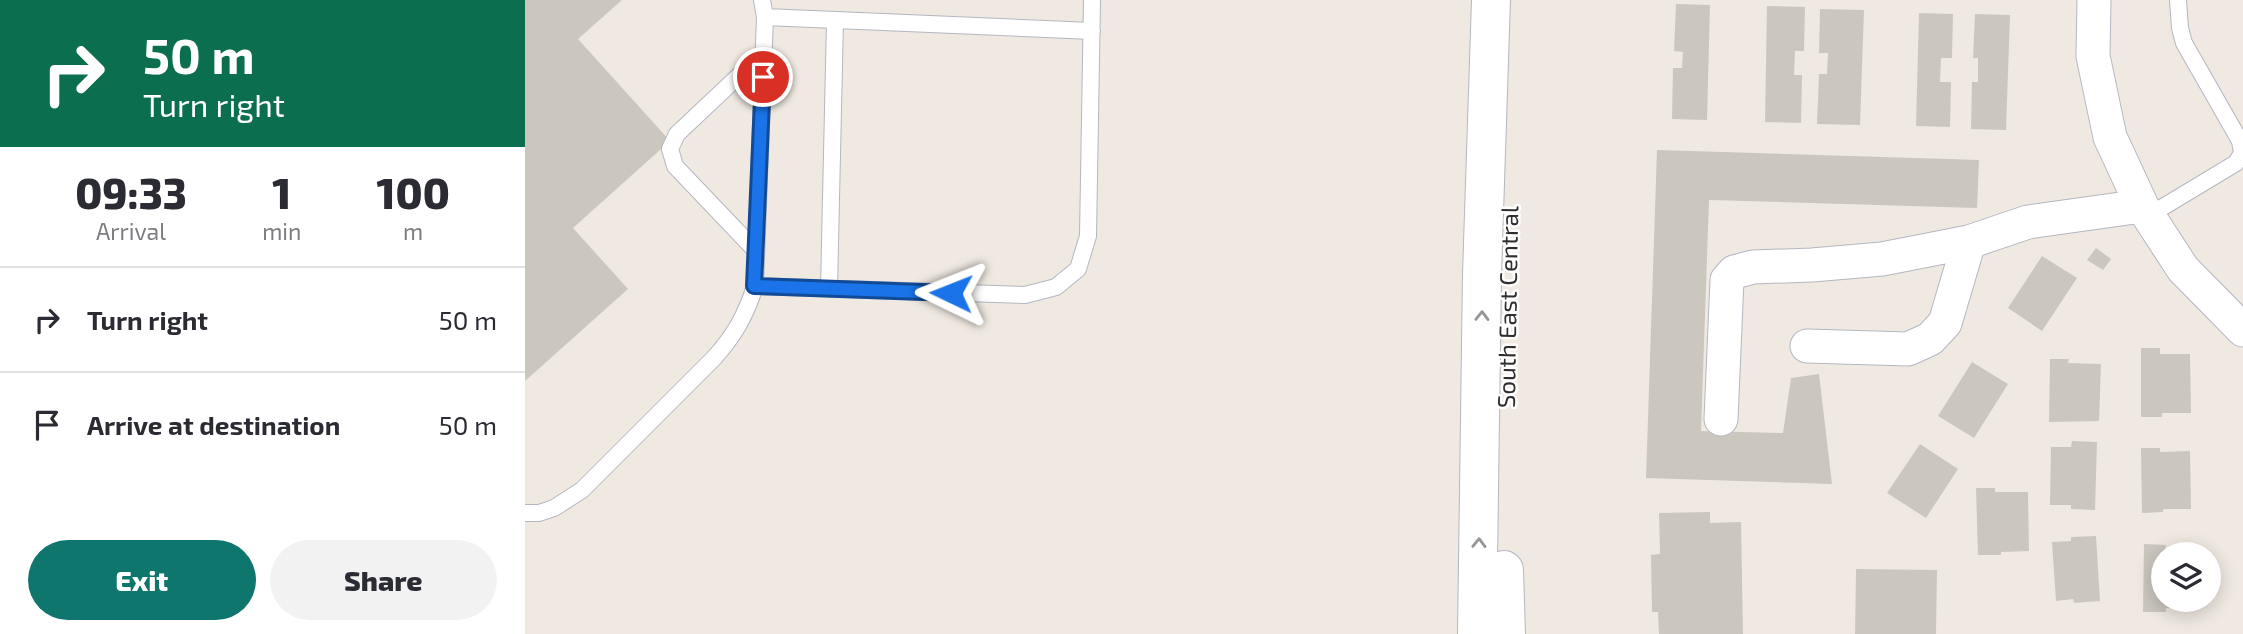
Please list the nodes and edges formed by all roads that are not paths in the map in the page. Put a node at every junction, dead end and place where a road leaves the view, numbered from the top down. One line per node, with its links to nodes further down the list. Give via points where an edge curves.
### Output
1 (762, 0): 7 (lane)
2 (1092, 0): 9 (lane)
3 (1491, 0): 20 (street, South East Central, one-way to 3, via 1482,274)
4 (1510, 0): 20 (street, South East Central)
5 (2094, 0): 11 (street, via 2093,56 2110,137)
6 (2178, 0): 11 (lane, via 2184,44 2242,153 2236,163)
7 (765, 18): 8 (lane); 10 (lane)
8 (835, 20): 9 (lane); 15 (lane)
9 (1092, 31): 15 (lane, via 1088,236 1078,269 1056,287 1025,295)
10 (764, 52): 13 (lane); 13 (lane, via 677,134 670,149 675,166)
11 (2145, 211): 12 (street, via 2028,222); 16 (street, via 2183,269)
12 (1969, 242): 17 (street, via 1945,323 1930,339 1908,349); 18 (street, via 1882,258 1734,272 1727,280)
13 (756, 251): 14 (lane)
14 (754, 286): 15 (lane); 19 (lane, via 748,310 730,340 582,490 554,508)
15 (829, 289)
16 (2243, 330)
17 (1807, 346)
18 (1721, 419)
19 (525, 513)
20 (1491, 623)

